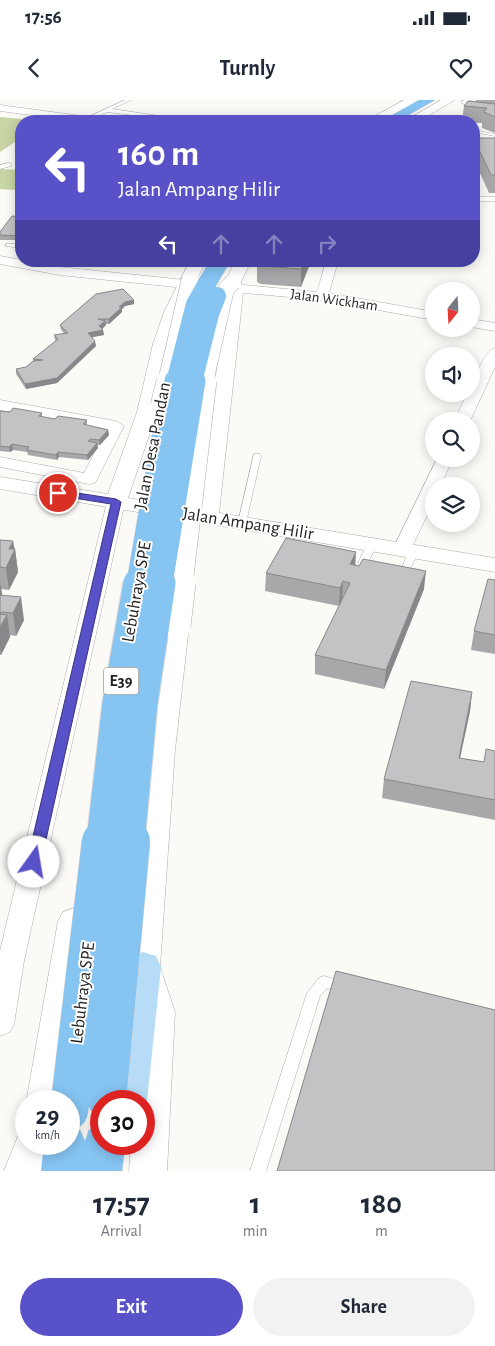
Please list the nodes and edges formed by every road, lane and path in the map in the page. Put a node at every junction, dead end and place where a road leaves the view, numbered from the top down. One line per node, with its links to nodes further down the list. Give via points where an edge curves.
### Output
1 (129, 100): 8 (lane)
2 (429, 100): 15 (highway)
3 (444, 100): 16 (highway)
4 (449, 100): 17 (street)
5 (469, 100): 9 (lane, via 464,102 470,107)
6 (407, 101): 14 (street)
7 (0, 108): 11 (street)
8 (106, 110): 12 (lane); 13 (lane)
9 (495, 111)
10 (0, 114): 18 (street)
11 (50, 115)
12 (95, 115)
13 (145, 115)
14 (382, 115)
15 (400, 115)
16 (417, 115)
17 (422, 115)
18 (15, 116)
19 (480, 116): 20 (lane)
20 (495, 117)
21 (480, 132): 22 (lane)
22 (495, 135)
23 (9, 165): 24 (lane)
24 (0, 167)
25 (480, 199): 26 (lane)
26 (495, 199)
27 (8, 245): 28 (lane)
28 (15, 246)
29 (0, 260): 30 (street)
30 (15, 262)
31 (81, 267): 34 (street)
32 (330, 267): 35 (street)
33 (230, 273): 35 (street, Jalan Wickham); 47 (street, via 228,359); 54 (street, bridge, via 206,377 161,750); 59 (highway, Lebuhraya SPE / E39, bridge, via 195,304 163,438 118,703); 60 (highway, Lebuhraya SPE / E39, bridge, via 210,314 190,396 148,665)
34 (191, 274): 46 (street, via 162,344 147,412); 52 (street, Jalan Desa Pandan, bridge, via 170,359 119,622)
35 (322, 296): 36 (street, Jalan Wickham)
36 (425, 314)
37 (480, 325): 38 (street)
38 (495, 328)
39 (495, 352): 41 (street)
40 (0, 405): 43 (street, via 116,426 89,479)
41 (466, 412)
42 (257, 456): 48 (lane)
43 (0, 462)
44 (442, 467): 49 (street)
45 (0, 483): 46 (street, Jalan Ampang Hilir)
46 (116, 502): 47 (street, Jalan Ampang Hilir); 53 (street)
47 (208, 517): 48 (street, Jalan Ampang Hilir)
48 (242, 523): 50 (street, Jalan Ampang Hilir)
49 (408, 550): 50 (street, Jalan Ampang Hilir); 50 (lane, via 405,571 384,567); 51 (street, Jalan Ampang Hilir)
50 (363, 556)
51 (495, 564)
52 (81, 881): 57 (street, Jalan Desa Pandan); 58 (street, Jalan Desa Pandan)
53 (5, 960): 56 (street)
54 (143, 967): 61 (main road); 74 (street, via 158,1012)
55 (352, 990): 75 (lane, via 324,982 314,993)
56 (0, 1024)
57 (46, 1090)
58 (64, 1090)
59 (72, 1090)
60 (108, 1090)
61 (128, 1090)
62 (30, 1155): 68 (street)
63 (33, 1155): 69 (street)
64 (59, 1155): 70 (street)
65 (64, 1155): 71 (highway)
66 (103, 1155): 72 (highway)
67 (121, 1155): 73 (main road)
68 (23, 1171)
69 (31, 1171)
70 (57, 1171)
71 (62, 1171)
72 (101, 1171)
73 (119, 1171)
74 (148, 1171)
75 (258, 1171)

